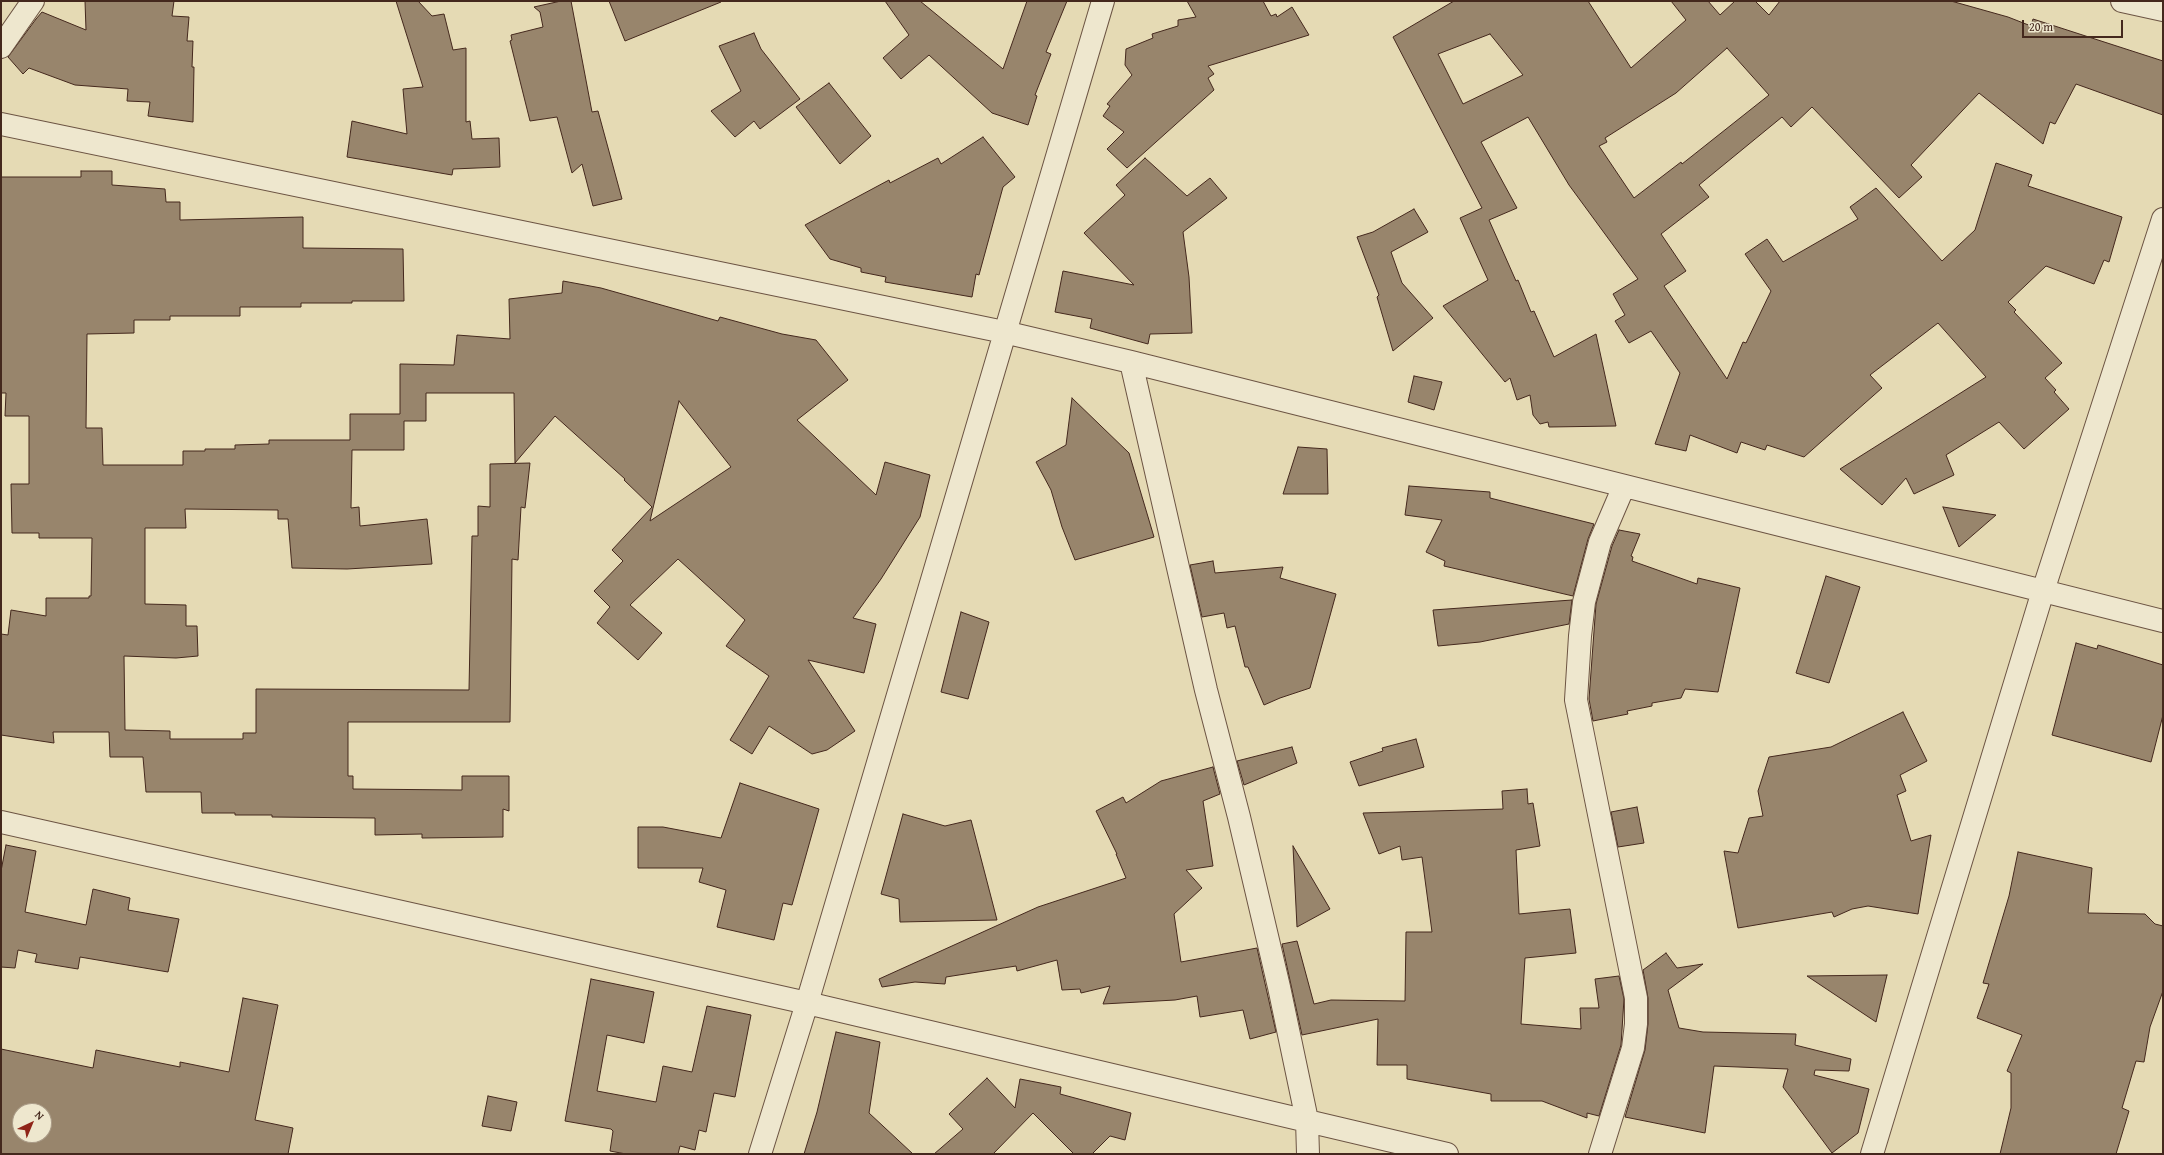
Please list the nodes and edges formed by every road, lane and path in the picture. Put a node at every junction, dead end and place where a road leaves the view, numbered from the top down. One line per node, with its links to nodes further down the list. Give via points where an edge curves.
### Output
1 (33, 1): 5 (street)
2 (1103, 1): 8 (street)
3 (2122, 1): 4 (street)
4 (2163, 10)
5 (1, 47)
6 (1, 124): 8 (street)
7 (2163, 219): 11 (street)
8 (1004, 332): 9 (street); 14 (street)
9 (1131, 362): 10 (street); 15 (street, via 1279,987)
10 (1624, 486): 11 (street); 19 (street, via 1600,542 1584,602 1576,700 1636,998 1633,1048)
11 (2043, 591): 12 (street); 20 (street)
12 (2163, 621)
13 (1, 822): 14 (street)
14 (807, 1003): 15 (street); 16 (street)
15 (1307, 1120): 17 (street); 18 (street)
16 (760, 1154)
17 (1308, 1154)
18 (1447, 1154)
19 (1600, 1154)
20 (1872, 1154)

